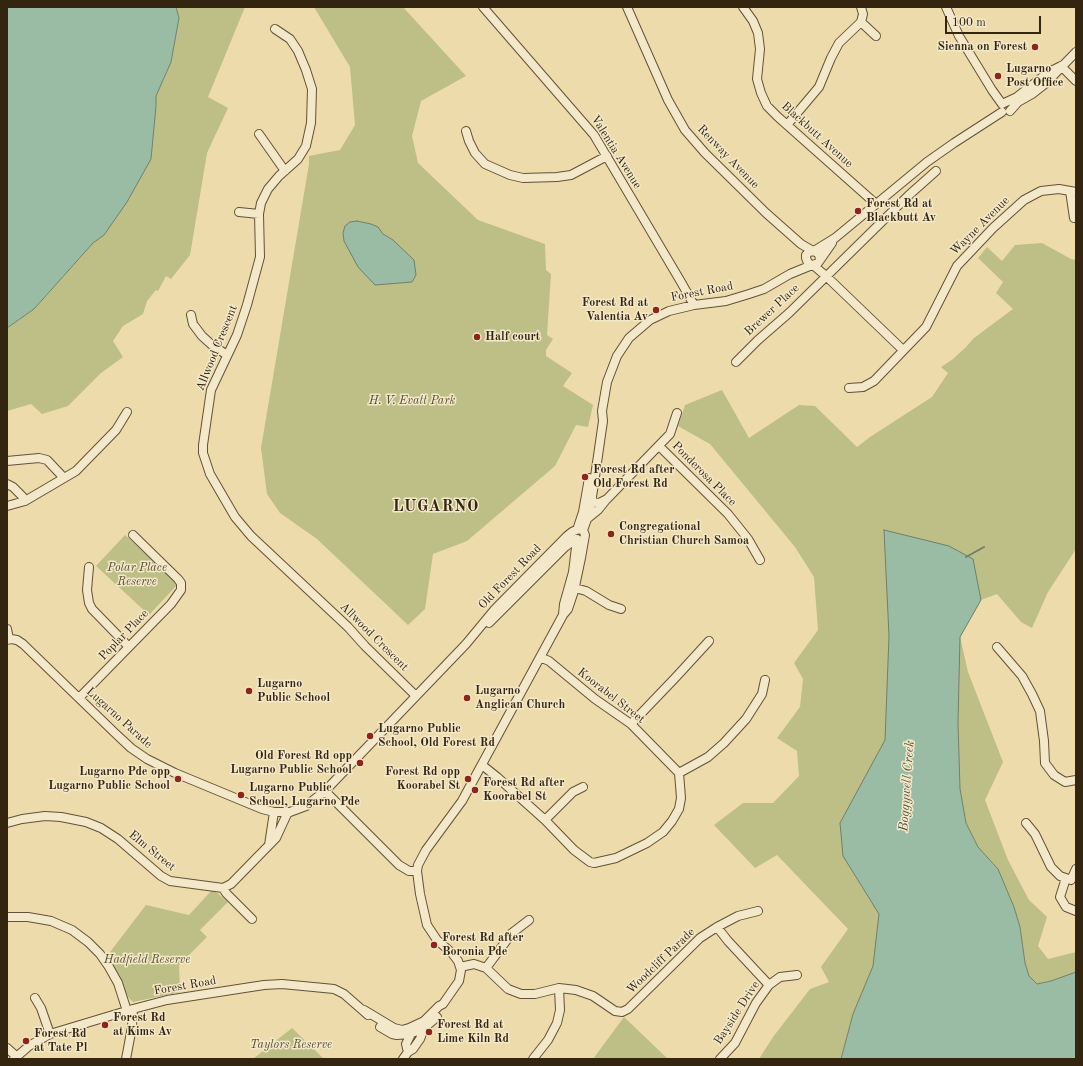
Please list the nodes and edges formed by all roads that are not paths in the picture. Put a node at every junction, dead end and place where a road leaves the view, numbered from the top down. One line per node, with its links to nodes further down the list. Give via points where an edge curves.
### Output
1 (483, 7): 16 (street, Valentia Avenue, via 585,123)
2 (626, 7): 25 (street, Renway Avenue, via 668,100 685,130 705,154)
3 (743, 7): 13 (street, Blackbutt Avenue, via 758,33 760,49 757,79 761,93 772,112)
4 (861, 7): 6 (street)
5 (946, 7): 12 (street, via 959,36)
6 (861, 22): 8 (street); 13 (street, via 839,43 830,58 820,87)
7 (275, 29): 17 (street, Allwood Crescent, via 290,39 298,51 312,89 311,123 306,146 298,159)
8 (876, 36)
9 (1076, 52): 10 (street, Forest Road)
10 (1062, 66): 11 (street); 12 (street, Forest Road, via 1042,87)
11 (1076, 81)
12 (1005, 107): 20 (street, Forest Road, via 936,156)
13 (787, 125): 20 (street, Blackbutt Avenue)
14 (466, 131): 16 (street, via 475,153 484,164 523,178 571,175)
15 (259, 134): 17 (street)
16 (607, 156): 29 (street, Valentia Avenue)
17 (285, 171): 22 (street, Allwood Crescent, via 268,189)
18 (936, 172): 28 (street)
19 (1073, 192): 23 (street, Wayne Avenue); 31 (street, Wayne Avenue, via 1059,189 1040,191 1024,200 993,228 957,266 926,327)
20 (876, 204): 24 (street, Forest Road)
21 (239, 212): 22 (street)
22 (259, 214): 32 (street, Allwood Crescent, via 260,257 240,327)
23 (1074, 218)
24 (836, 238): 25 (street, Forest Road); 26 (street, Forest Road)
25 (810, 254): 26 (street, via 808,262); 26 (street, via 819,254); 27 (street, Forest Road)
26 (816, 263): 27 (street, Forest Road); 28 (street)
27 (790, 274): 29 (street, Forest Road, via 770,286 749,294 726,301)
28 (826, 276): 31 (street); 33 (street, Brewer Place)
29 (694, 305): 43 (street, Forest Road, via 656,317 629,338 619,352 612,366 602,411 597,421)
30 (191, 315): 32 (street, via 193,324 202,336)
31 (903, 350): 34 (street, Wayne Avenue, via 874,381 863,387)
32 (227, 355): 63 (street, Allwood Crescent, via 211,390 202,445 210,474 235,517 251,536 348,627)
33 (736, 362)
34 (849, 388)
35 (127, 412): 39 (street, via 116,430 76,471)
36 (677, 413): 37 (street, Ponderosa Place, via 670,434)
37 (659, 446): 41 (street, Ponderosa Place); 50 (street, Ponderosa Place, via 728,514 748,539)
38 (7, 461): 39 (street, via 39,458 47,460)
39 (64, 478): 42 (street)
40 (7, 484): 42 (street)
41 (607, 499): 43 (street, via 601,502); 45 (street, Ponderosa Place)
42 (25, 501): 44 (street)
43 (588, 502): 45 (street, Forest Road); 46 (street, Forest Road, via 583,512)
44 (7, 506)
45 (587, 519): 46 (street, Forest Road)
46 (579, 534): 48 (street, Old Forest Road); 49 (street, Forest Road); 52 (street, Forest Road, via 581,563); 58 (street, Old Forest Road, via 567,536 495,609)
47 (133, 535): 59 (street, Poplar Place, via 184,587 176,599)
48 (562, 549): 49 (street, Old Forest Road); 58 (street, Old Forest Road, via 500,614)
49 (575, 554): 54 (street, Forest Road)
50 (760, 560)
51 (89, 567): 59 (street, via 87,590 92,609)
52 (575, 588): 53 (street); 54 (street, Forest Road, via 570,605)
53 (621, 609)
54 (563, 614): 61 (street, Forest Road)
55 (7, 629): 56 (street)
56 (8, 640): 64 (street, Lugarno Parade, via 17,640 23,644)
57 (709, 641): 65 (street)
58 (466, 644): 63 (street, Old Forest Road)
59 (129, 647): 64 (street, Poplar Place)
60 (997, 647): 68 (street, via 1022,676 1040,711 1045,763 1054,775 1064,782)
61 (540, 657): 65 (street, Koorabel Street, via 549,661); 66 (street, Forest Road)
62 (765, 680): 67 (street, via 756,705 724,743 708,757)
63 (416, 696): 70 (street, Old Forest Road)
64 (79, 698): 71 (street, Lugarno Parade, via 131,748 156,764)
65 (630, 724): 67 (street, Koorabel Street)
66 (482, 765): 73 (street); 78 (street, Forest Road, via 459,805 423,854)
67 (679, 773): 73 (street, via 679,809 668,827 647,843 609,860 590,862 574,850)
68 (1076, 780)
69 (583, 787): 73 (street, via 573,792)
70 (325, 791): 72 (street, Old Forest Road, via 306,806); 78 (street, via 401,867)
71 (274, 812): 72 (street, Old Forest Road); 76 (street)
72 (288, 812): 76 (street, via 276,838)
73 (545, 820)
74 (7, 823): 80 (street, Elm Street, via 46,816 86,822 118,839 160,876 170,881)
75 (1026, 823): 79 (street, via 1035,834 1050,867)
76 (269, 845): 80 (street, via 231,884)
77 (1076, 869): 79 (street, via 1071,880)
78 (417, 871): 87 (street, via 429,929 436,940 457,958)
79 (1066, 878): 82 (street, via 1060,897 1066,907)
80 (223, 888): 84 (street)
81 (758, 911): 86 (street, Woodcliff Parade, via 738,916)
82 (1076, 911)
83 (7, 917): 93 (street, via 51,921 72,930 88,942 110,967)
84 (252, 919)
85 (529, 920): 88 (street, via 512,933)
86 (717, 927): 90 (street); 91 (street, Woodcliff Parade, via 691,946 626,1011 615,1011 583,991)
87 (460, 967): 88 (street, via 474,964); 95 (street, Forest Road, via 459,981 443,1004 439,1015 432,1022)
88 (486, 968): 91 (street, via 508,989 521,994 535,994)
89 (797, 975): 90 (street, Bayside Drive, via 780,977)
90 (770, 985): 104 (street, Bayside Drive, via 756,1003 734,1043)
91 (560, 988): 103 (street, via 560,1010 555,1028)
92 (35, 998): 96 (street, via 42,1008)
93 (130, 1010): 94 (street, Forest Road, via 167,1000 278,984 334,989); 96 (street, Forest Road); 101 (street, via 132,1027)
94 (364, 1010): 95 (street, Forest Road, via 394,1028 402,1030); 97 (street, Forest Road, via 372,1020 392,1034)
95 (420, 1026): 97 (street, Forest Road); 99 (street, via 420,1039)
96 (50, 1034): 100 (street, Forest Road)
97 (411, 1034): 99 (street, via 406,1044)
98 (7, 1048): 100 (street)
99 (408, 1052): 102 (street)
100 (15, 1058)
101 (126, 1059)
102 (403, 1059)
103 (533, 1059)
104 (720, 1059)

